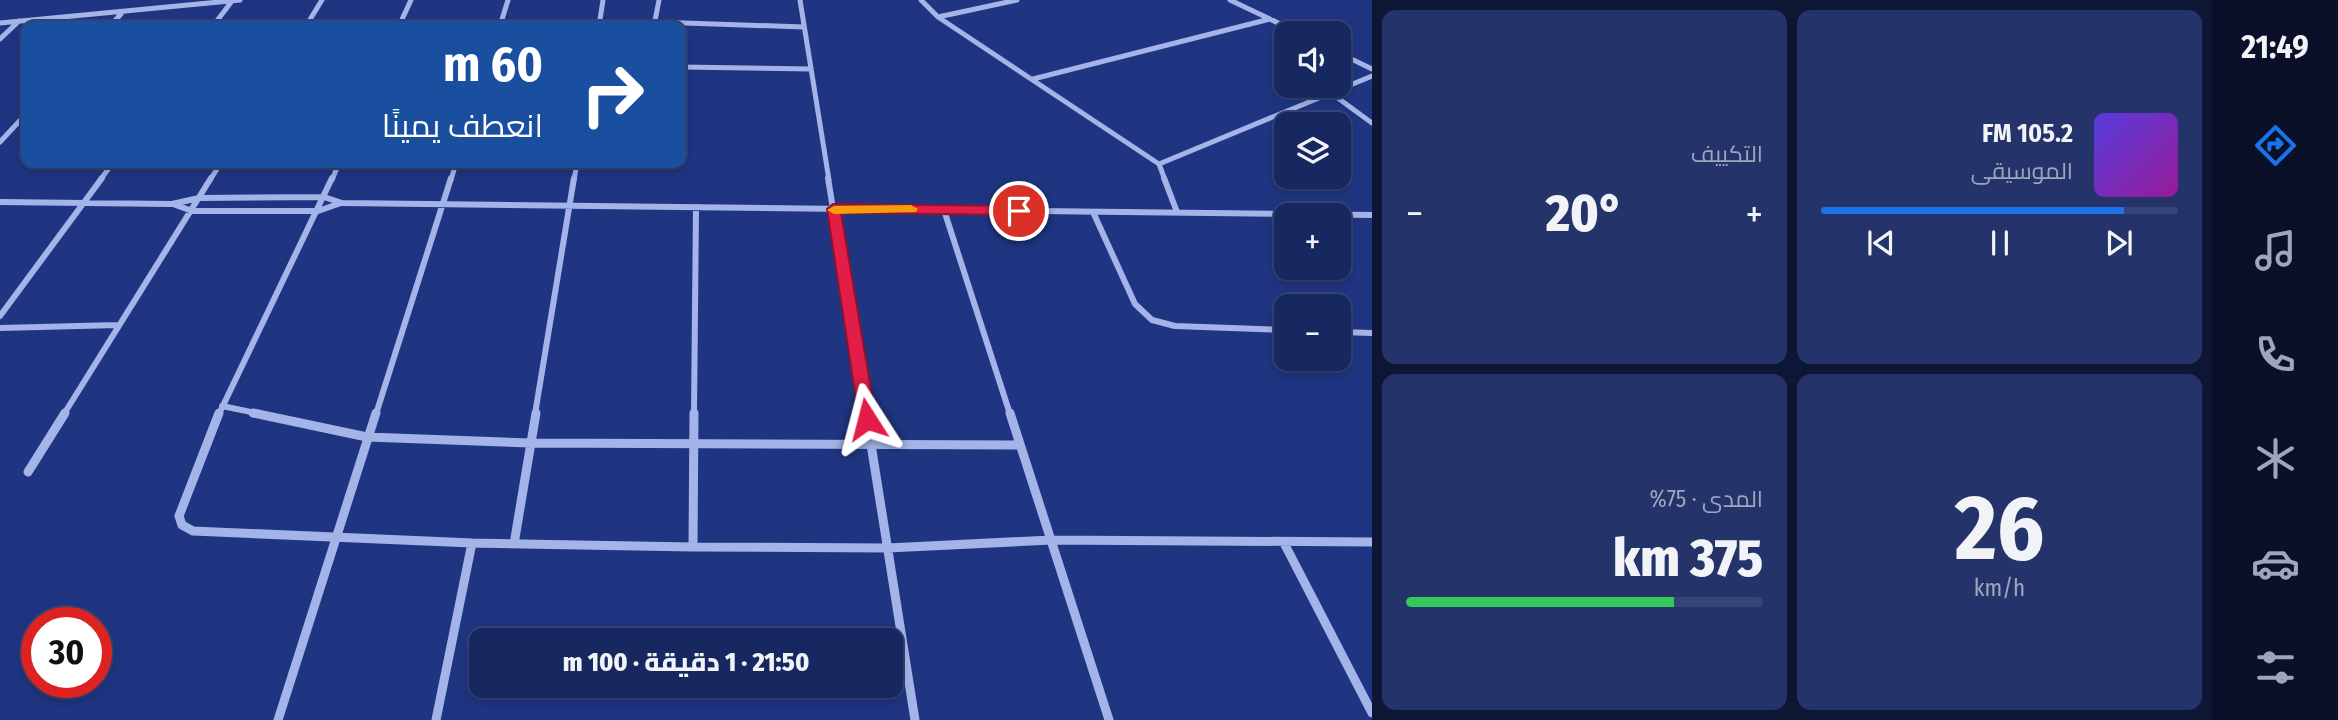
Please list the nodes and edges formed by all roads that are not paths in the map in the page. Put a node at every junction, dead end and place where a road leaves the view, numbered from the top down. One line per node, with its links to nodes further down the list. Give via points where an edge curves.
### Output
1 (240, 0): 12 (street)
2 (322, 0): 19 (street)
3 (411, 0): 20 (street)
4 (508, 0): 21 (street)
5 (603, 0): 22 (street)
6 (659, 0): 23 (street)
7 (800, 0): 27 (street)
8 (921, 0): 14 (street)
9 (1017, 0): 14 (street)
10 (1230, 0): 15 (street)
11 (214, 1): 12 (street); 13 (street)
12 (232, 1): 18 (street)
13 (122, 13): 16 (street); 17 (street)
14 (938, 17): 34 (street)
15 (1270, 19): 24 (street); 34 (street)
16 (19, 21): 25 (street); 28 (street)
17 (115, 21)
18 (217, 21)
19 (309, 21)
20 (401, 21)
21 (502, 21)
22 (600, 21)
23 (656, 21)
24 (1274, 21)
25 (0, 23)
26 (686, 25): 27 (street)
27 (804, 27): 31 (street)
28 (0, 39)
29 (1351, 58): 32 (street)
30 (686, 67): 31 (street)
31 (811, 69): 56 (street)
32 (1372, 69)
33 (1372, 76): 35 (street)
34 (1033, 79): 41 (street)
35 (1351, 85)
36 (1319, 98): 41 (street)
37 (1338, 98): 39 (street)
38 (21, 119): 40 (street)
39 (1372, 123)
40 (0, 142)
41 (1159, 164): 61 (street)
42 (109, 168): 50 (street)
43 (218, 168): 48 (street)
44 (337, 168): 47 (street)
45 (454, 168): 53 (street)
46 (576, 168): 54 (street)
47 (324, 197): 48 (street); 51 (street); 59 (street)
48 (199, 198): 52 (street); 58 (street)
49 (0, 202): 50 (street)
50 (83, 202): 52 (street); 63 (street)
51 (342, 203): 53 (street); 59 (street)
52 (172, 204): 58 (street)
53 (443, 204): 54 (street); 70 (street)
54 (570, 206): 55 (street); 71 (street)
55 (696, 207): 56 (street); 72 (street)
56 (833, 209): 57 (street); 74 (street)
57 (944, 210): 60 (street); 73 (street)
58 (192, 211): 59 (street); 64 (street)
59 (318, 211): 69 (street)
60 (1093, 212): 61 (street); 66 (street, via 1135,304 1152,320 1175,326)
61 (1177, 212): 62 (street)
62 (1372, 215)
63 (0, 316)
64 (118, 325): 65 (street); 75 (street)
65 (0, 328)
66 (1274, 330)
67 (1351, 332): 68 (street)
68 (1372, 333)
69 (222, 406): 70 (street); 76 (street, via 183,502 182,524 193,531)
70 (367, 438): 71 (street); 76 (street)
71 (531, 443): 72 (street); 81 (street)
72 (693, 444): 74 (street); 82 (street)
73 (1020, 444): 74 (street); 77 (street)
74 (872, 445): 83 (street)
75 (28, 472)
76 (335, 537): 80 (street); 85 (street)
77 (1051, 540): 78 (street); 83 (street); 88 (street)
78 (1283, 542): 79 (street); 84 (street)
79 (1372, 542)
80 (472, 543): 81 (street); 86 (street)
81 (514, 544): 82 (street)
82 (693, 547): 83 (street)
83 (888, 548): 87 (street)
84 (1372, 713)
85 (278, 720)
86 (436, 720)
87 (915, 720)
88 (1109, 720)

